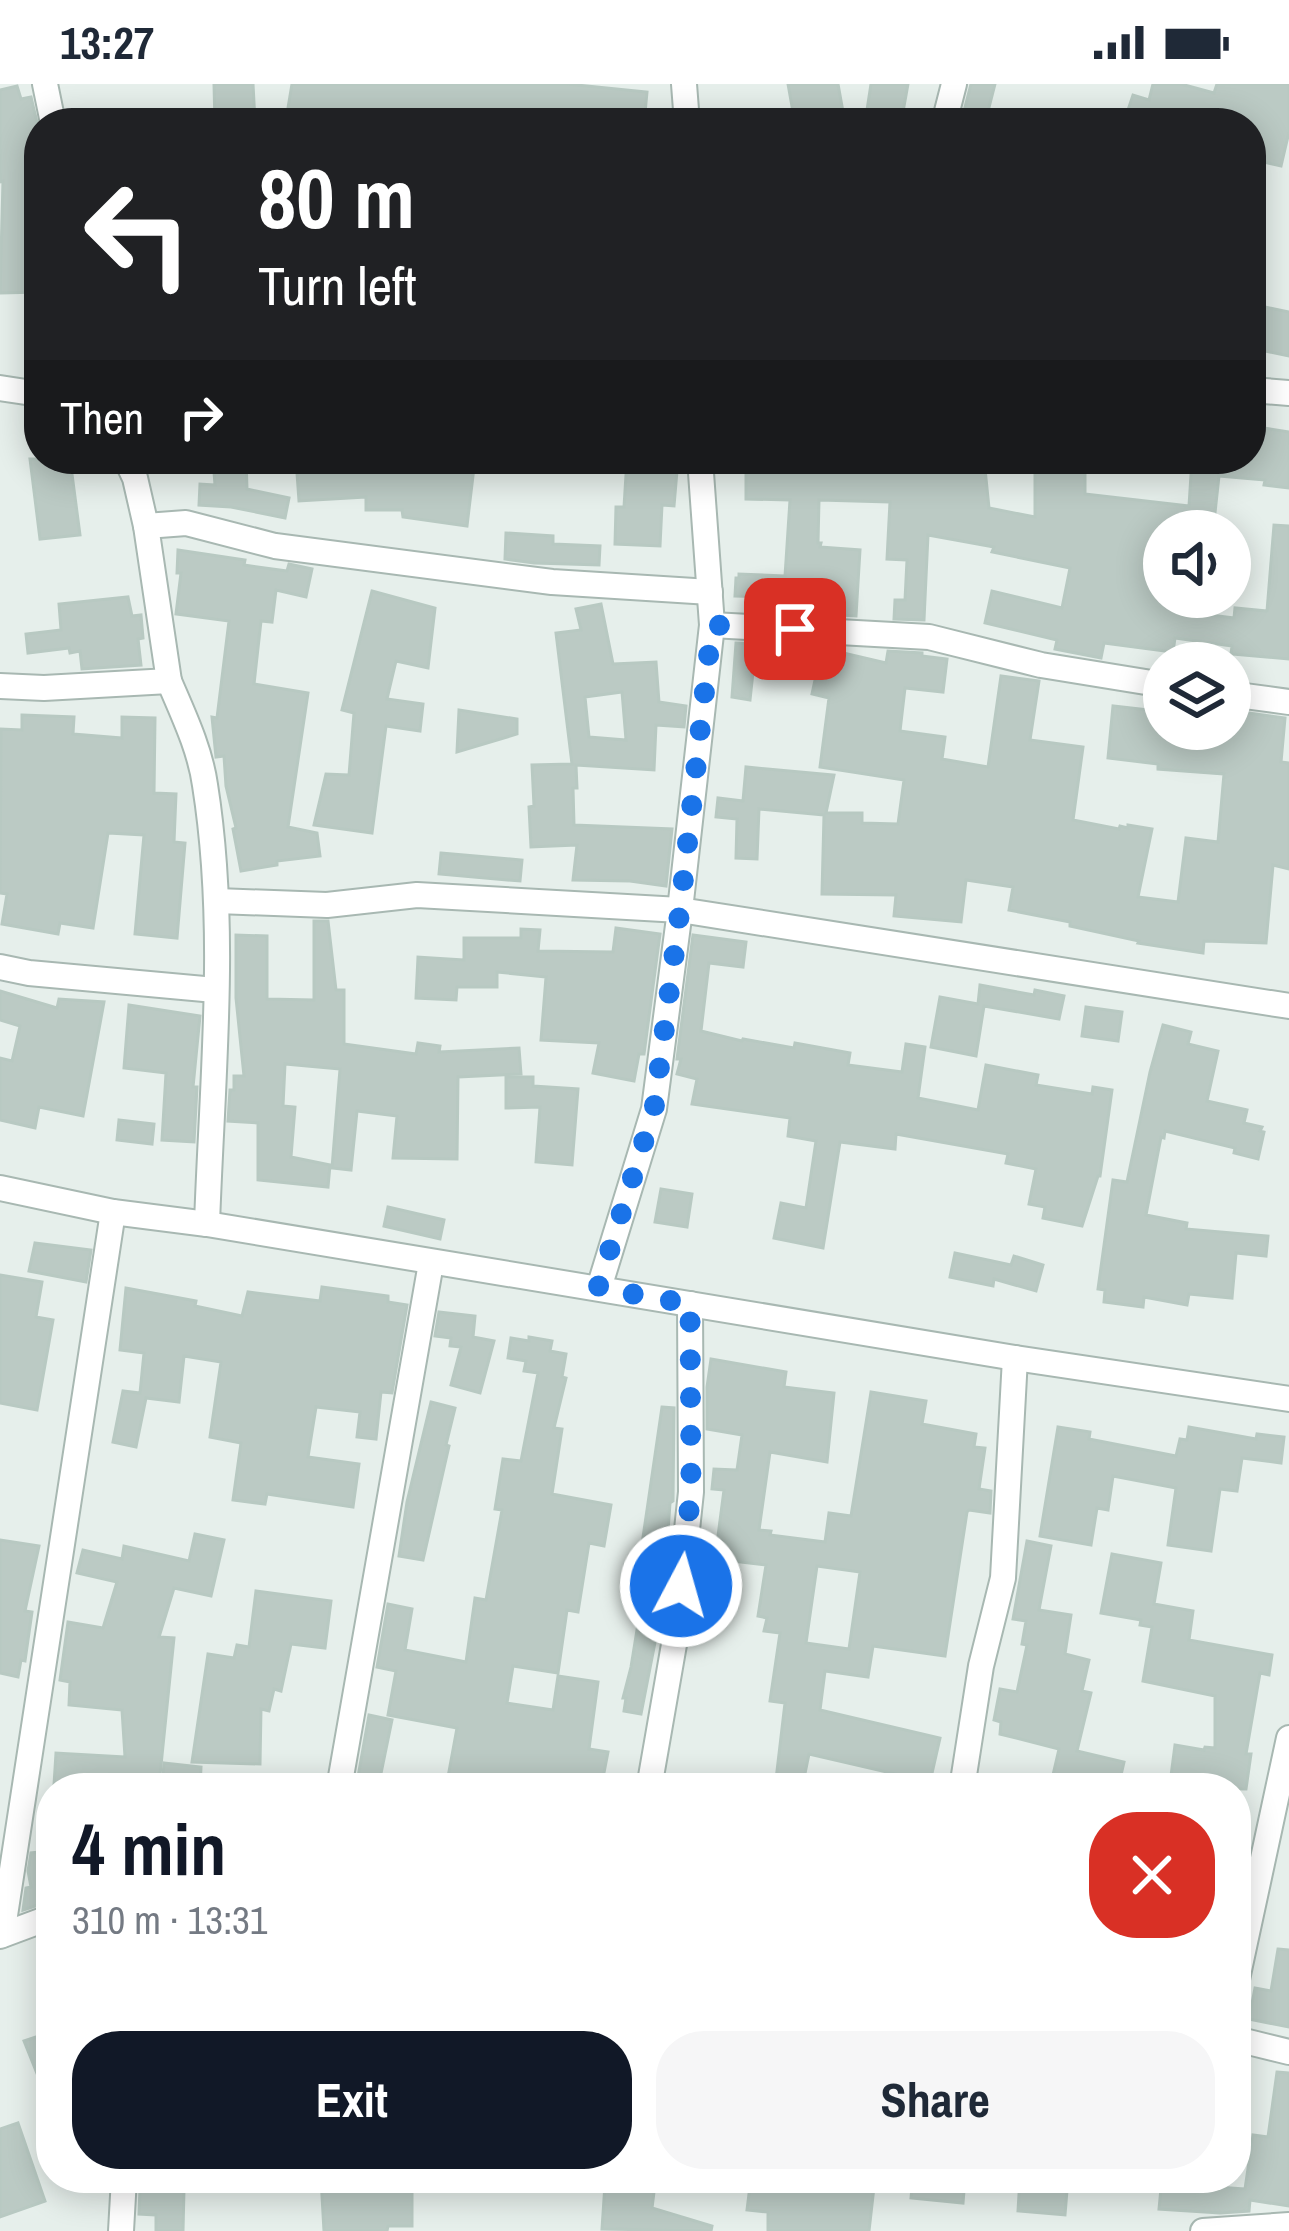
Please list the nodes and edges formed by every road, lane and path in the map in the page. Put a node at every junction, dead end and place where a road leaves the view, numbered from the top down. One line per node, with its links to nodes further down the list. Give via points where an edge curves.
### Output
1 (133, 474): 3 (street)
2 (701, 474): 4 (street)
3 (146, 526): 4 (street, via 186,523 275,546 552,582); 6 (street)
4 (710, 592): 5 (street)
5 (712, 625): 7 (street, via 929,637); 12 (street)
6 (169, 681): 8 (street); 11 (street, via 205,781)
7 (1143, 681)
8 (0, 686)
9 (1251, 697): 10 (street)
10 (1289, 702)
11 (217, 901): 12 (street, via 327,904 417,895); 14 (street)
12 (680, 910): 15 (street); 20 (street, via 654,1109)
13 (0, 967): 14 (street)
14 (215, 990): 18 (street)
15 (1289, 1006)
16 (0, 1188): 17 (street)
17 (112, 1212): 18 (street); 30 (street)
18 (207, 1224): 19 (street)
19 (431, 1263): 20 (street); 25 (street)
20 (598, 1288): 21 (street)
21 (690, 1304): 22 (street); 26 (street, via 691,1492)
22 (1015, 1358): 23 (street); 27 (street, via 1003,1578)
23 (1289, 1399)
24 (1289, 1738): 28 (street)
25 (342, 1773)
26 (652, 1773)
27 (964, 1773)
28 (1251, 1914)
29 (36, 1923): 30 (street)
30 (1, 1936)
31 (1251, 2042): 32 (street)
32 (1289, 2052)
33 (123, 2193): 35 (street)
34 (1289, 2225): 36 (street)
35 (121, 2231)
36 (1203, 2231)

